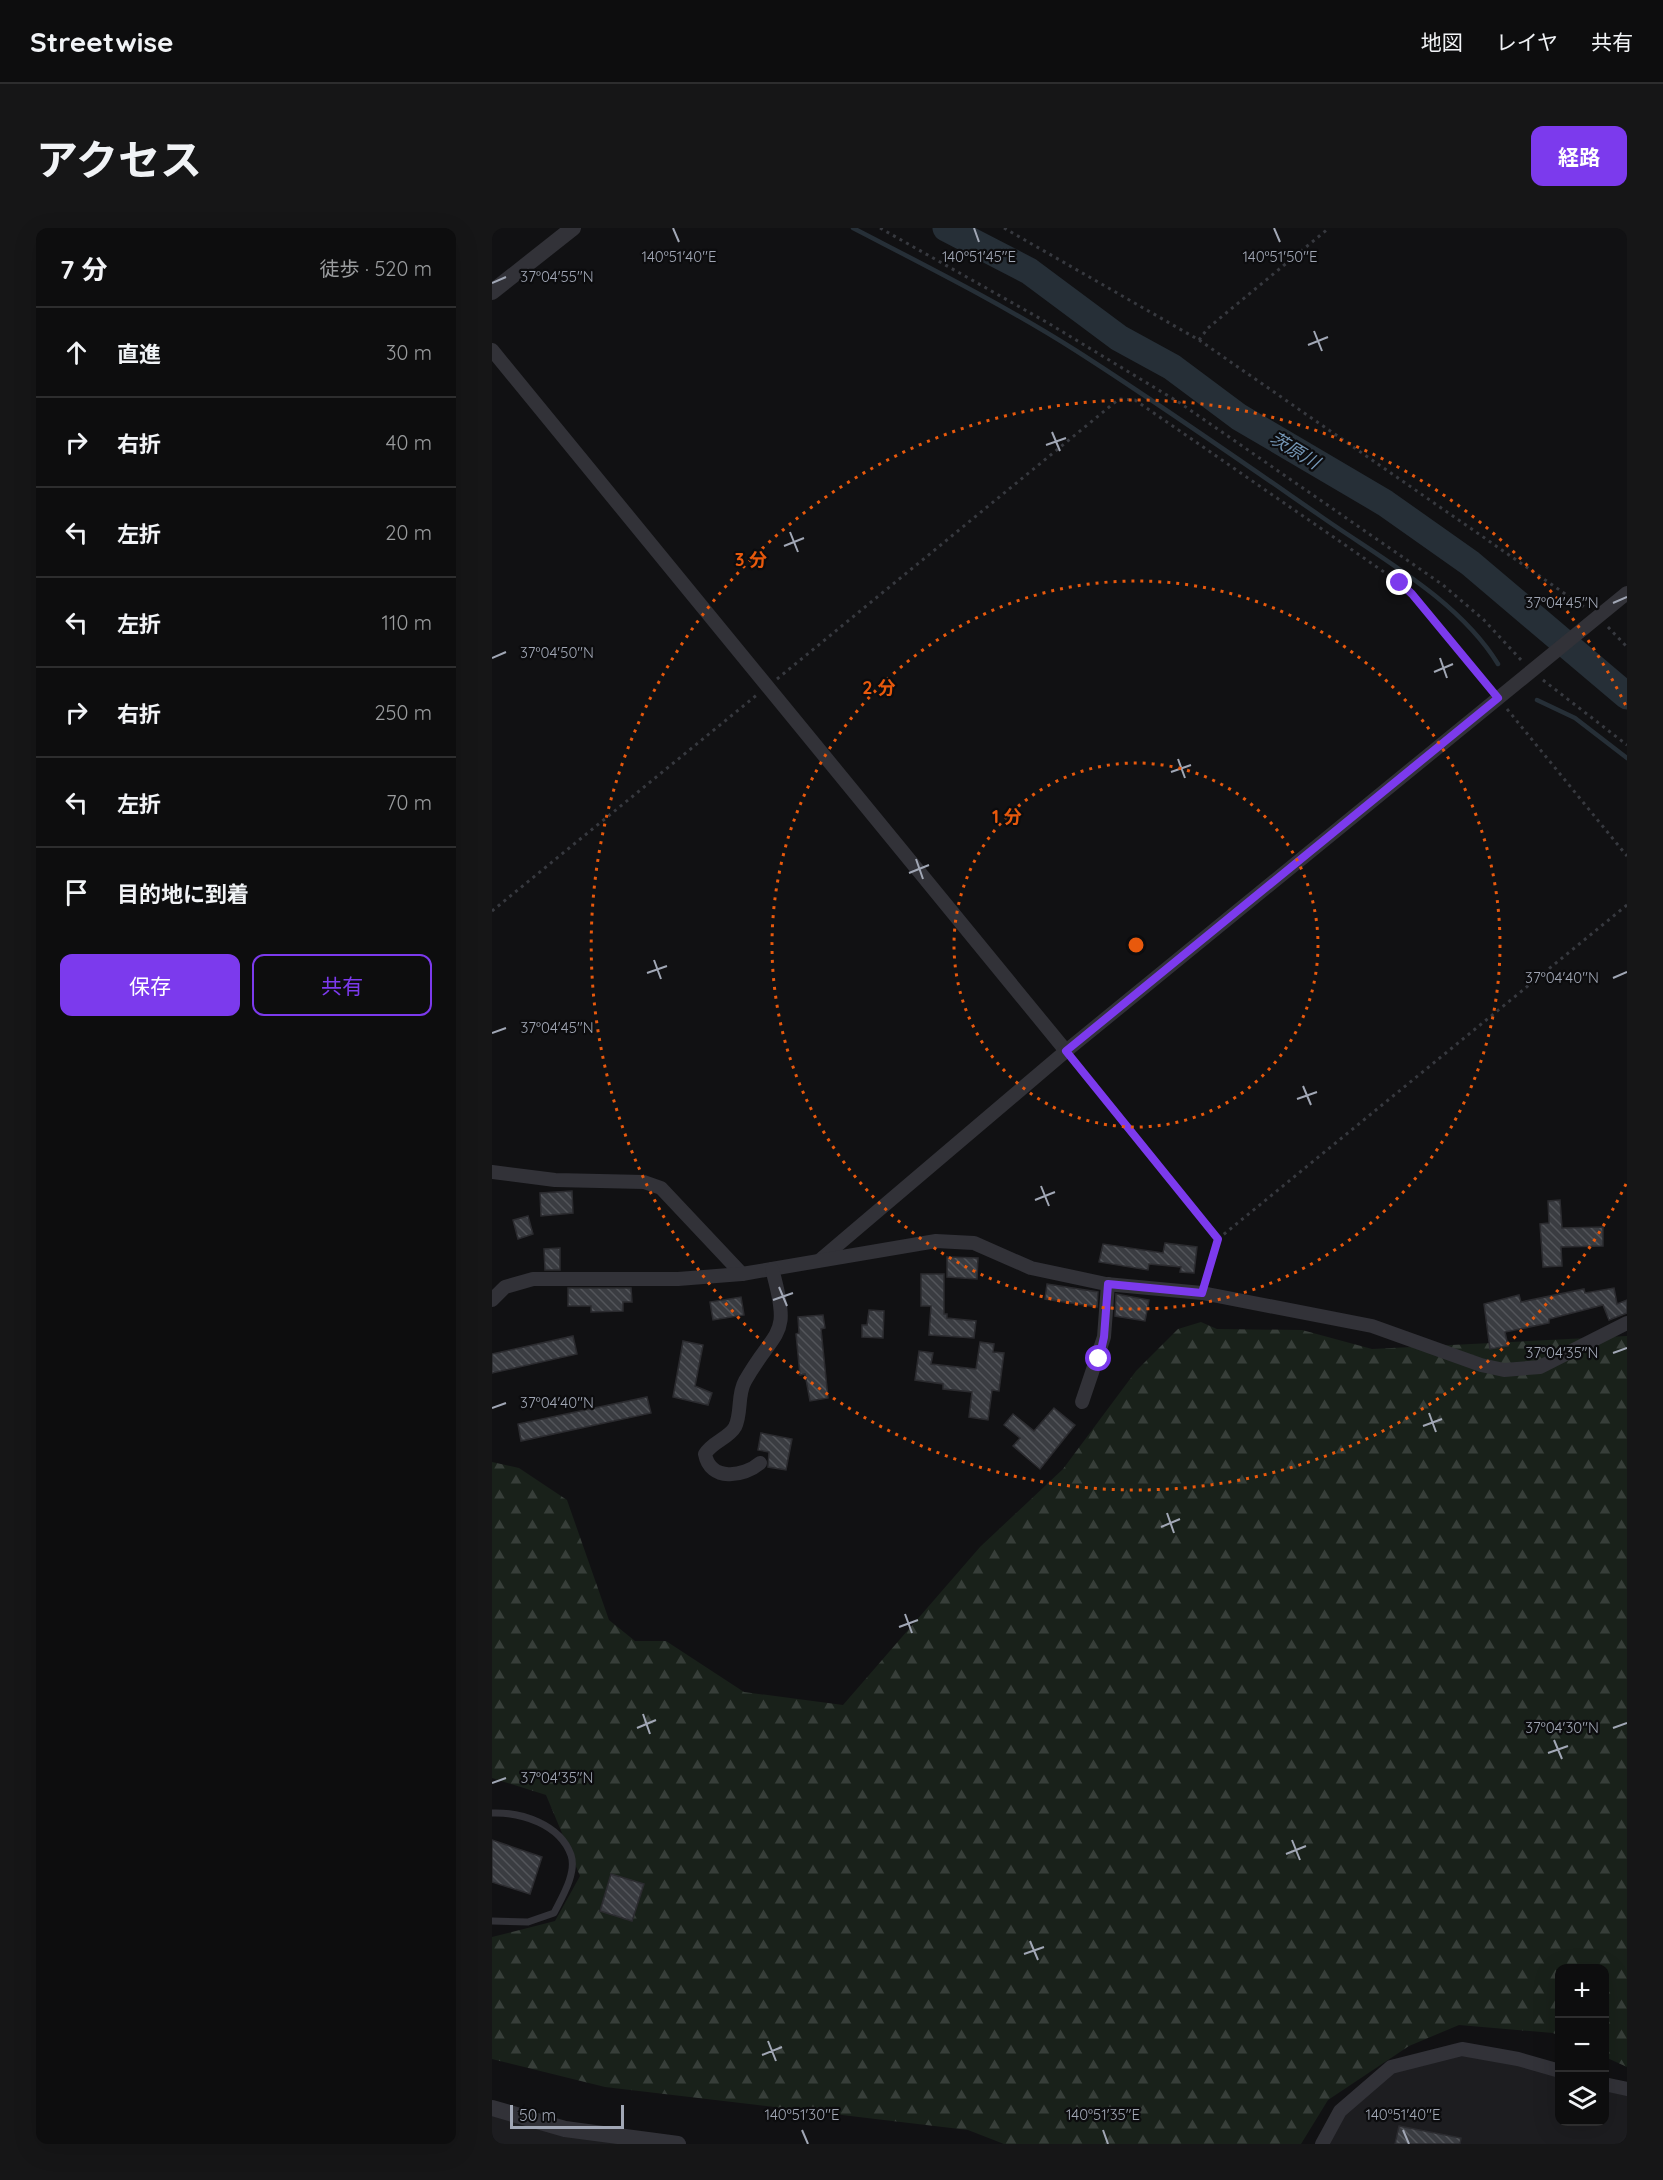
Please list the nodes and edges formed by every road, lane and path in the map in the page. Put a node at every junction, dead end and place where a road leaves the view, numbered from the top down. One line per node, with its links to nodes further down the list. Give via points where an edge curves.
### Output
1 (573, 228): 5 (street)
2 (880, 228): 11 (path, via 1048,323 1179,404 1443,585)
3 (1004, 228): 6 (path)
4 (1329, 228): 6 (path, via 1208,328)
5 (492, 292)
6 (1199, 340): 9 (path)
7 (492, 350): 12 (street)
8 (1627, 593): 9 (street)
9 (1595, 619): 10 (path); 11 (street)
10 (1627, 647)
11 (1534, 669): 13 (street); 14 (path)
12 (766, 688): 13 (path, via 1119,399 1127,398 1400,583); 17 (path); 18 (street)
13 (1498, 698): 15 (path); 18 (street)
14 (1627, 746)
15 (1627, 856)
16 (1627, 905): 20 (path)
17 (492, 911)
18 (1066, 1051): 20 (path); 21 (street)
19 (492, 1172): 23 (street, via 555,1180 644,1182 661,1188)
20 (1218, 1239): 25 (path)
21 (818, 1261): 22 (street); 24 (street, via 936,1241 961,1241 1031,1268)
22 (772, 1269): 23 (street); 29 (street, via 781,1299 782,1323 744,1382 735,1426 705,1454 709,1464 723,1474 748,1472)
23 (742, 1274): 26 (street, via 533,1280 504,1287)
24 (1108, 1284): 25 (street); 28 (street, via 1104,1337)
25 (1202, 1293): 27 (street, via 1372,1326 1504,1370 1540,1367)
26 (492, 1300)
27 (1627, 1323)
28 (1082, 1402)
29 (760, 1463)
30 (492, 1813): 31 (lane, via 532,1818 559,1836 571,1856 568,1885 554,1912 528,1922)
31 (492, 1921)
32 (1555, 2070): 37 (street, via 1462,2049 1391,2067 1340,2111)
33 (1609, 2085): 34 (street)
34 (1627, 2089)
35 (492, 2108): 36 (street, via 565,2129)
36 (678, 2144)
37 (1322, 2144)

